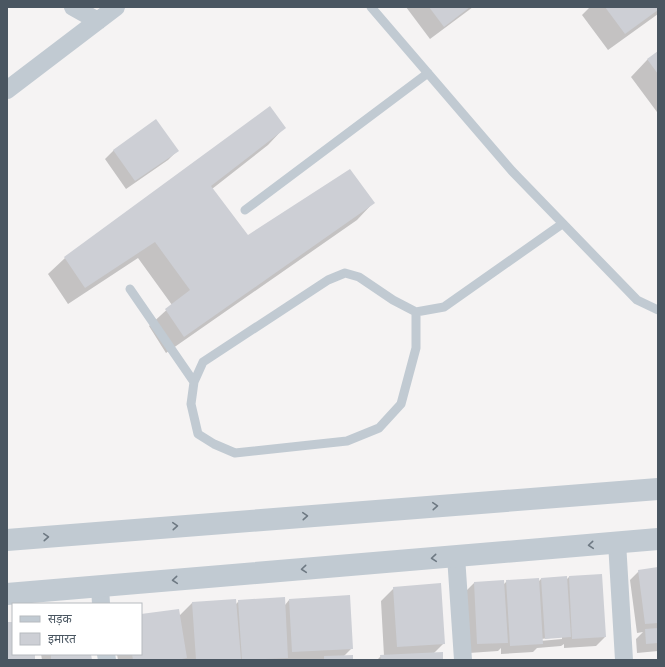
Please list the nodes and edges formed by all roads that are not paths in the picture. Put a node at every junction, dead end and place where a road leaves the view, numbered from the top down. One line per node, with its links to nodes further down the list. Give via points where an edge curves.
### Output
1 (73, 7): 4 (street)
2 (116, 7): 4 (street)
3 (371, 7): 5 (lane)
4 (98, 21): 6 (street)
5 (428, 73): 7 (lane); 8 (lane, via 512,172)
6 (7, 90)
7 (245, 210)
8 (562, 224): 10 (lane, via 637,300); 11 (lane, via 444,307)
9 (130, 289): 12 (lane)
10 (658, 310)
11 (416, 312): 12 (lane, via 359,277 345,273 328,280 203,362); 12 (lane, via 416,348 401,404 379,428 348,441 235,453 198,434 191,404)
12 (194, 382)
13 (658, 489): 15 (street, one-way to 13)
14 (658, 539): 16 (street)
15 (7, 540)
16 (616, 542): 17 (street, one-way to 17); 21 (street)
17 (456, 556): 19 (street, one-way to 19); 20 (street)
18 (7, 594): 19 (street)
19 (101, 595)
20 (463, 660)
21 (624, 660)

